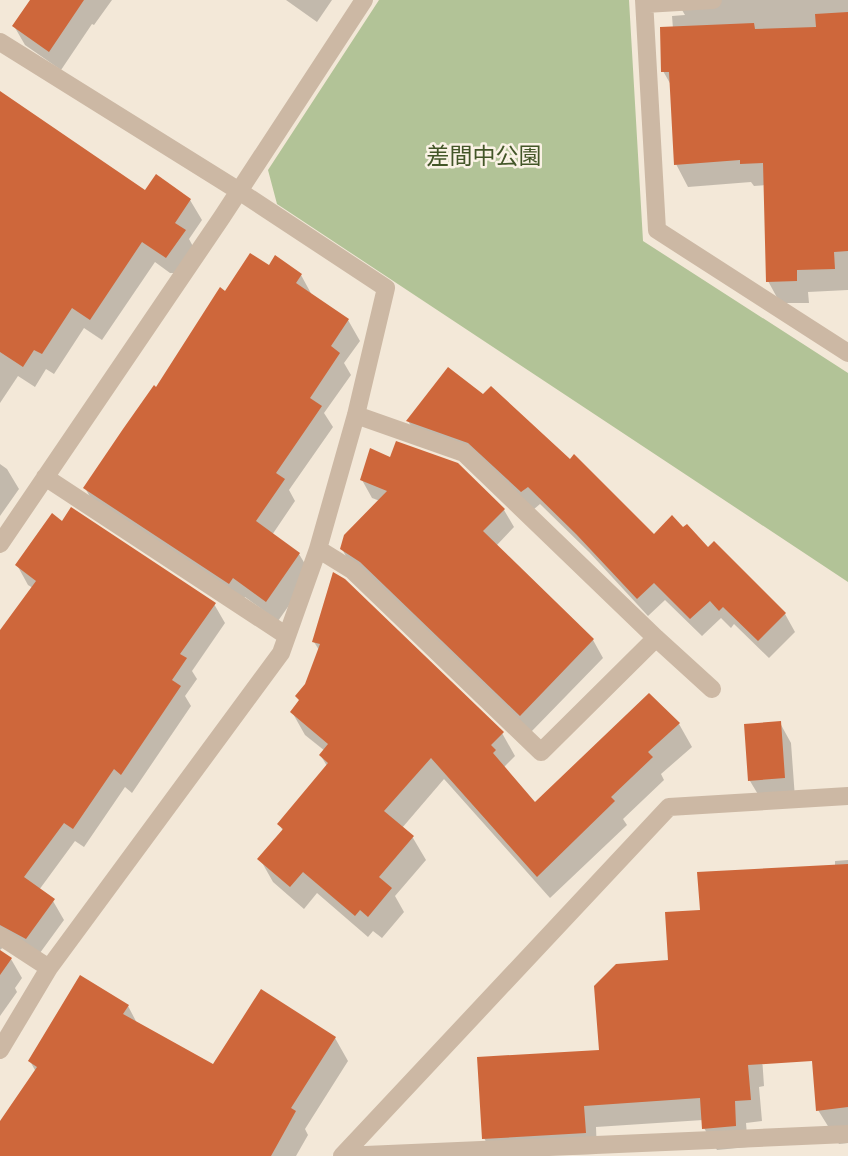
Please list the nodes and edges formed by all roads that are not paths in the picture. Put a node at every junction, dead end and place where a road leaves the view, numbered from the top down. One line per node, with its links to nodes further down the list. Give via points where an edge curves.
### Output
1 (364, 0): 5 (street)
2 (713, 0): 3 (street)
3 (644, 2): 6 (street, via 657,230)
4 (0, 43): 5 (street)
5 (239, 191): 7 (street, via 386,288); 8 (street)
6 (848, 353)
7 (356, 415): 10 (street); 12 (street, via 464,453)
8 (46, 477): 9 (street); 11 (street)
9 (0, 544)
10 (318, 548): 11 (street); 12 (street, via 352,569 541,752)
11 (287, 636): 16 (street, via 281,653)
12 (656, 638): 13 (street)
13 (712, 689)
14 (848, 796): 20 (street, via 669,807)
15 (0, 936): 16 (street)
16 (49, 968): 17 (street)
17 (0, 1050)
18 (848, 1134): 19 (street)
19 (690, 1148): 20 (street)
20 (342, 1156)

